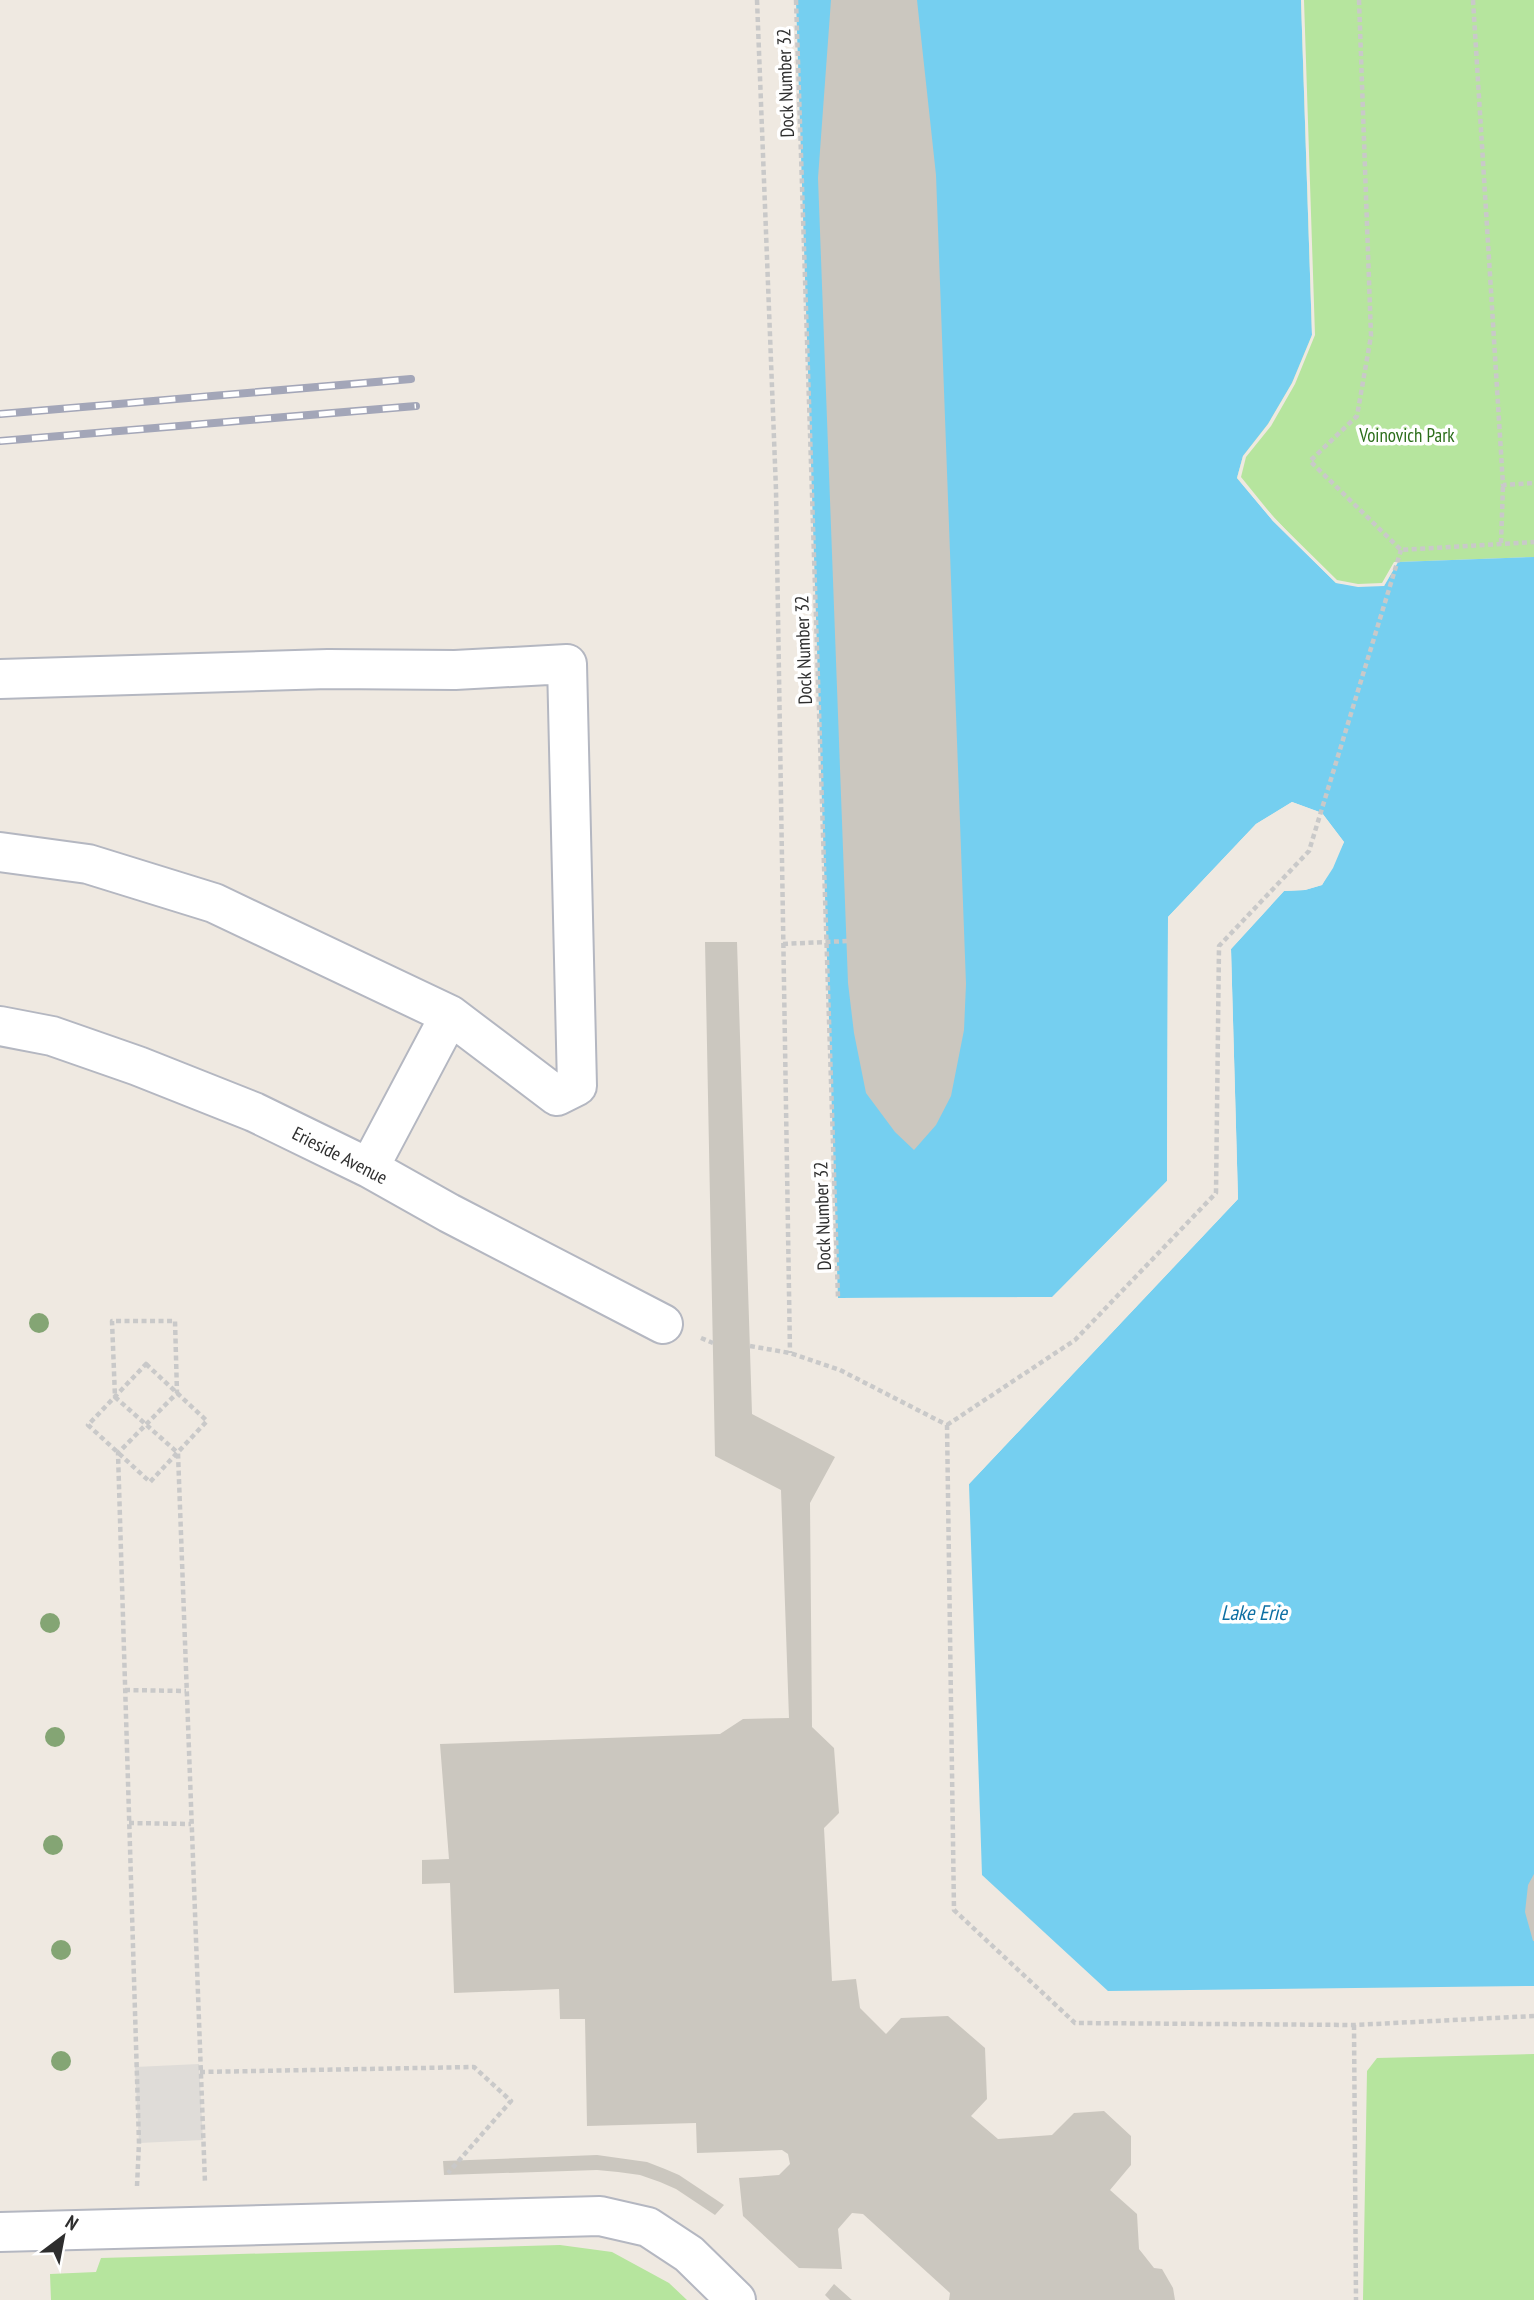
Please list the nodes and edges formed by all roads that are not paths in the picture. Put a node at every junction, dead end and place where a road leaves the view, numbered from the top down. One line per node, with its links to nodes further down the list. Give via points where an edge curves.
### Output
1 (0, 679): 3 (street, via 567,664 577,1086 557,1096)
2 (0, 852): 3 (street, via 88,864 214,903)
3 (450, 1015): 5 (street)
4 (0, 1026): 5 (street, Erieside Avenue, via 52,1036 138,1066 254,1112)
5 (369, 1168): 6 (street, Erieside Avenue)
6 (663, 1324)
7 (0, 2232): 8 (street, via 600,2216 648,2227 689,2255)
8 (736, 2300)

